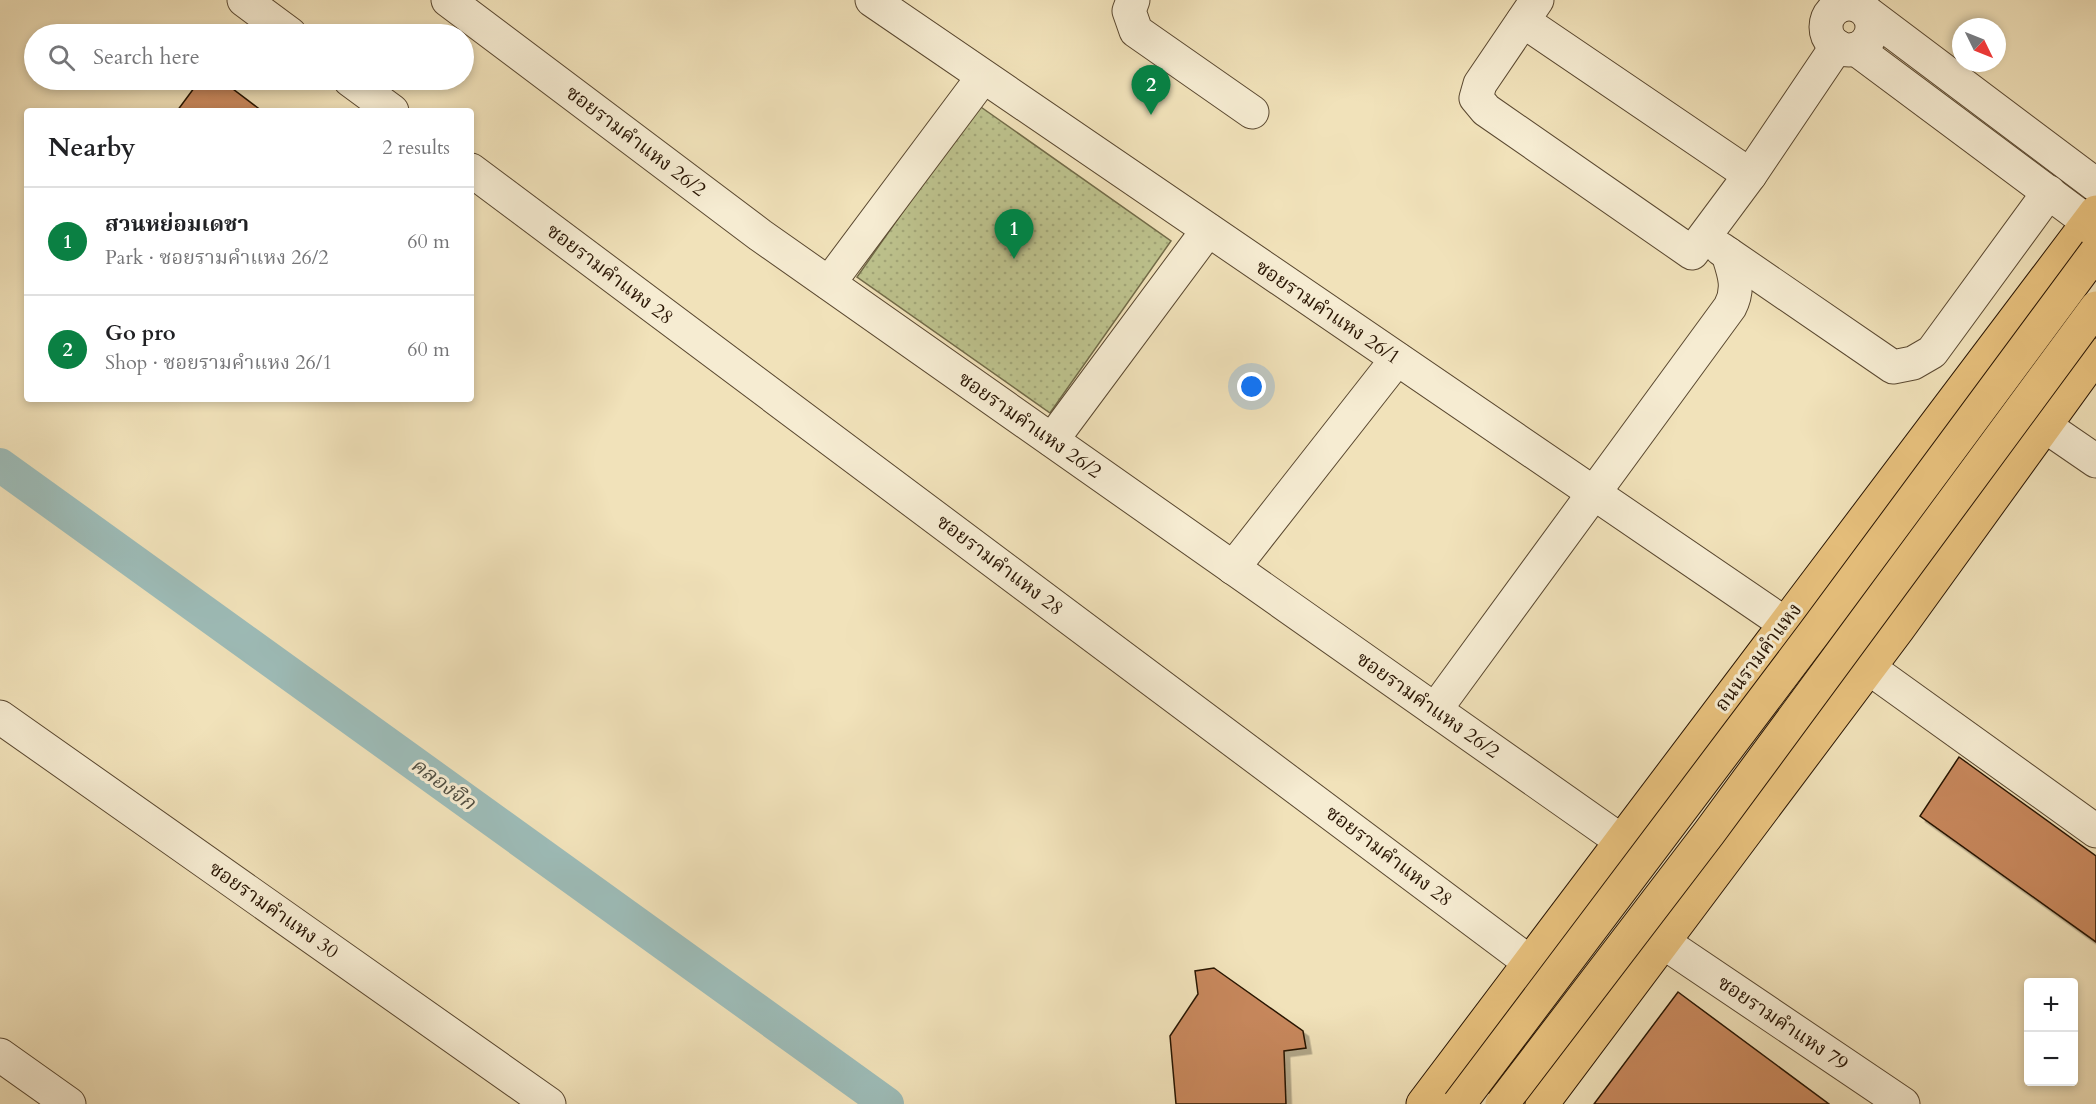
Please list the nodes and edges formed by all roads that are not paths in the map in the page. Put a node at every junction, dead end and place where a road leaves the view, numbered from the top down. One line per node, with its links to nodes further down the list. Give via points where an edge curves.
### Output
1 (244, 0): 7 (street)
2 (448, 0): 20 (street, ซอยรามคำแหง 26/2)
3 (872, 0): 9 (street, ซอยรามคำแหง 26/1)
4 (1133, 0): 12 (street, via 1129,11 1136,31)
5 (1864, 7): 8 (street, via 1872,30 1870,38); 15 (street)
6 (1530, 11): 14 (street); 19 (street, via 1480,84 1476,98 1486,110 1686,252)
7 (276, 24)
8 (1846, 48): 14 (street); 16 (street)
9 (983, 77): 18 (street, ซอยรามคำแหง 26/1); 20 (street)
10 (364, 90): 11 (street)
11 (388, 108)
12 (1252, 112)
13 (474, 172): 38 (street, ซอยรามคำแหง 28)
14 (1750, 175): 19 (street)
15 (2096, 185)
16 (2049, 192): 17 (street); 19 (street, via 1932,352 1913,363 1893,367)
17 (2093, 228): 21 (main road, ถนนรามคำแหง); 43 (main road, ถนนรามคำแหง, bridge, via 1807,642)
18 (1208, 230): 25 (street, ซอยรามคำแหง 26/1); 27 (street)
19 (1716, 246): 29 (street, via 1736,283 1736,295)
20 (829, 283): 27 (street, ซอยรามคำแหง 26/2)
21 (2041, 286): 23 (main road); 31 (main road, ถนนรามคำแหง)
22 (2096, 308): 44 (main road, bridge, via 1709,833)
23 (2096, 323)
24 (2096, 355): 26 (main road)
25 (1397, 359): 29 (street, ซอยรามคำแหง 26/1); 30 (street)
26 (2045, 426): 28 (street); 32 (main road)
27 (1052, 440): 30 (street, ซอยรามคำแหง 26/2)
28 (2096, 461)
29 (1594, 494): 31 (street, ซอยรามคำแหง 26/1); 33 (street)
30 (1233, 568): 33 (street, ซอยรามคำแหง 26/2)
31 (1784, 623): 36 (main road, ถนนรามคำแหง)
32 (1869, 668): 35 (street); 37 (main road)
33 (1435, 710): 36 (street, ซอยรามคำแหง 26/2)
34 (0, 717): 41 (street, ซอยรามคำแหง 30)
35 (2096, 831)
36 (1620, 840): 38 (main road, ถนนรามคำแหง)
37 (1663, 942): 45 (main road); 46 (street, ซอยรามคำแหง 79)
38 (1528, 961): 42 (main road, ถนนรามคำแหง)
39 (0, 1054): 40 (street)
40 (69, 1104)
41 (549, 1104)
42 (1423, 1104)
43 (1460, 1104)
44 (1502, 1104)
45 (1542, 1104)
46 (1904, 1104)

